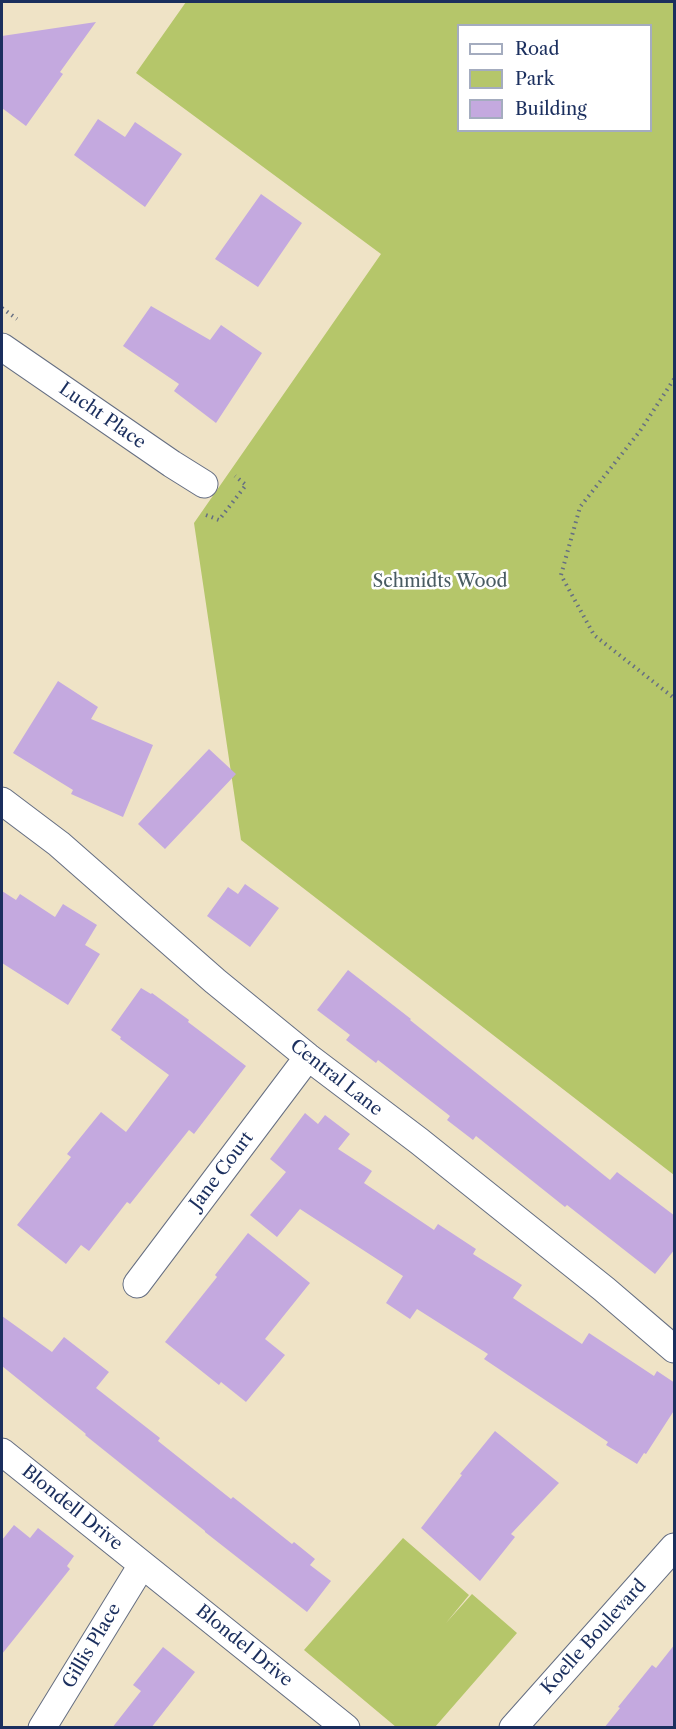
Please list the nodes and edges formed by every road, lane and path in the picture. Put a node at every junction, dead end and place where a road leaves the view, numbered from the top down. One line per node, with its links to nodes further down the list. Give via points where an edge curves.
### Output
1 (2, 347): 3 (street, Lucht Place)
2 (675, 379): 4 (path, via 580,507 561,575 594,635)
3 (204, 484)
4 (675, 698)
5 (2, 801): 6 (street, Central Lane, via 59,844)
6 (308, 1057): 7 (street, Jane Court); 8 (street, Central Lane, via 438,1156)
7 (137, 1284)
8 (675, 1349)
9 (2, 1452): 11 (street, Blondell Drive)
10 (675, 1547): 14 (street, Koelle Boulevard)
11 (142, 1565): 12 (street, Gillis Place); 13 (street, Blondel Drive)
12 (42, 1728)
13 (346, 1728)
14 (513, 1728)

